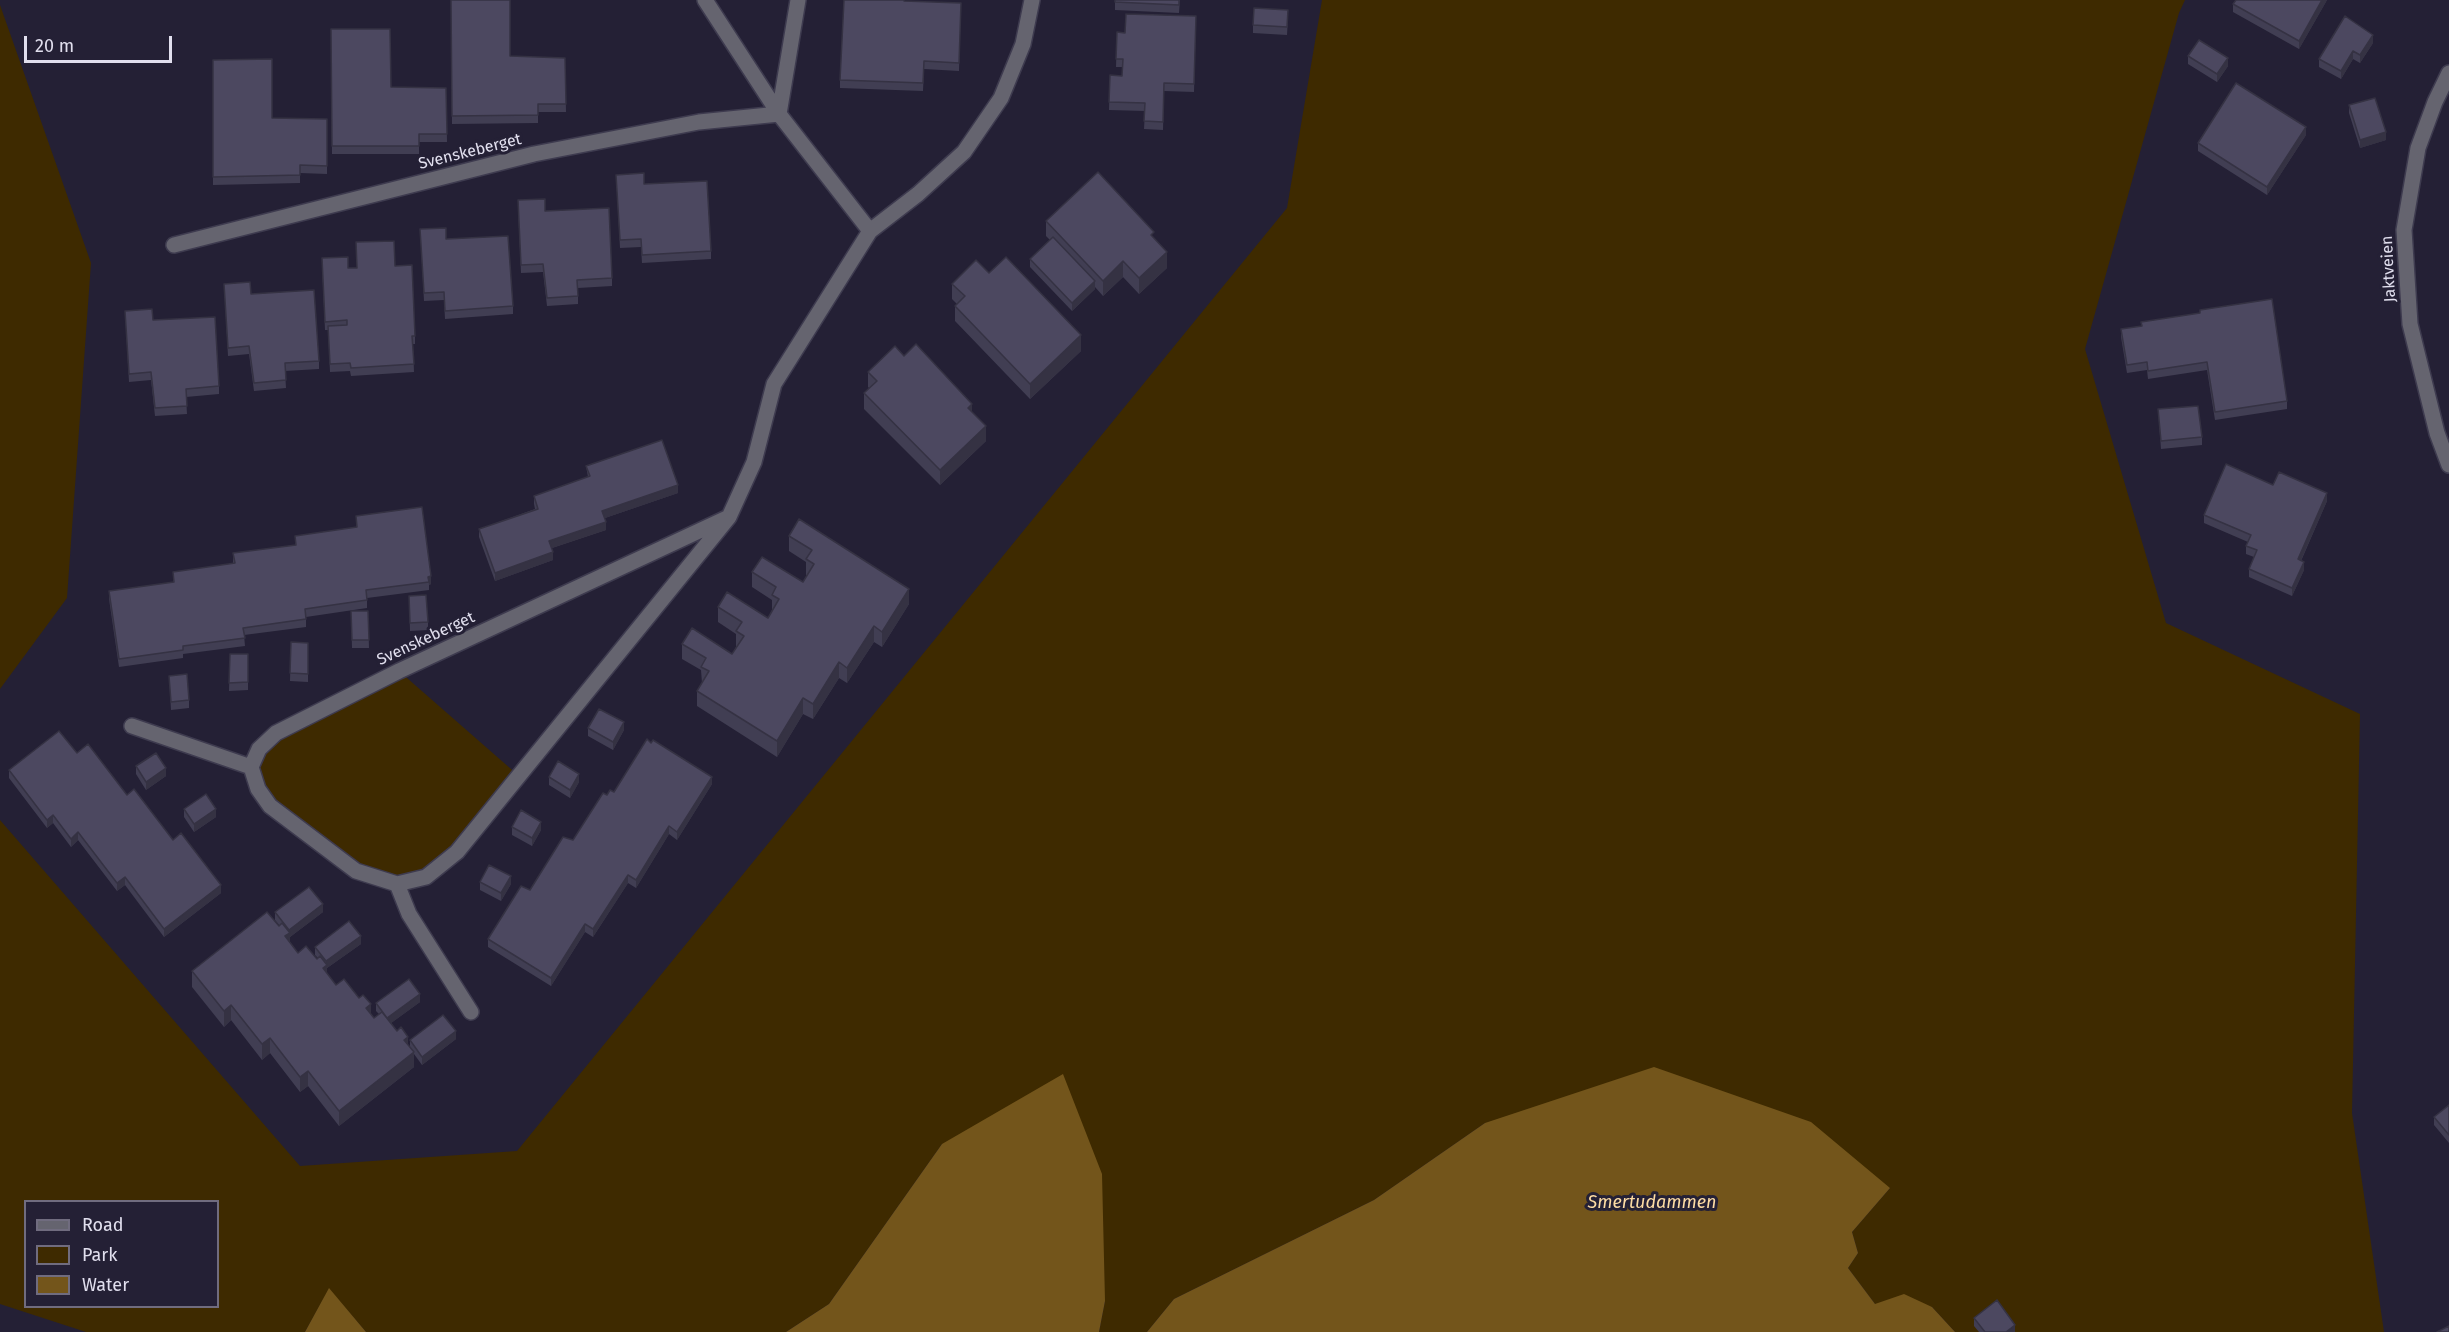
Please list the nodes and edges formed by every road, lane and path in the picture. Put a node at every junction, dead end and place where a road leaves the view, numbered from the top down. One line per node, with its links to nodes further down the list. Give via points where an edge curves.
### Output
1 (705, 0): 5 (street)
2 (798, 0): 5 (street)
3 (1032, 0): 6 (street, via 1023,44 1001,98 964,152)
4 (2449, 73): 8 (street, Jaktveien, via 2418,148 2404,230 2410,324 2437,433)
5 (779, 114): 6 (street); 7 (street, Svenskeberget, via 699,122 534,154)
6 (870, 231): 9 (street, via 774,384 754,462)
7 (174, 245)
8 (2449, 465)
9 (729, 518): 11 (street, Svenskeberget, via 312,713 276,733 259,749); 12 (street, via 457,852 426,877)
10 (132, 726): 11 (street)
11 (251, 767): 12 (street, via 258,789 270,806 356,871)
12 (398, 884): 13 (street, via 409,914)
13 (471, 1012)

